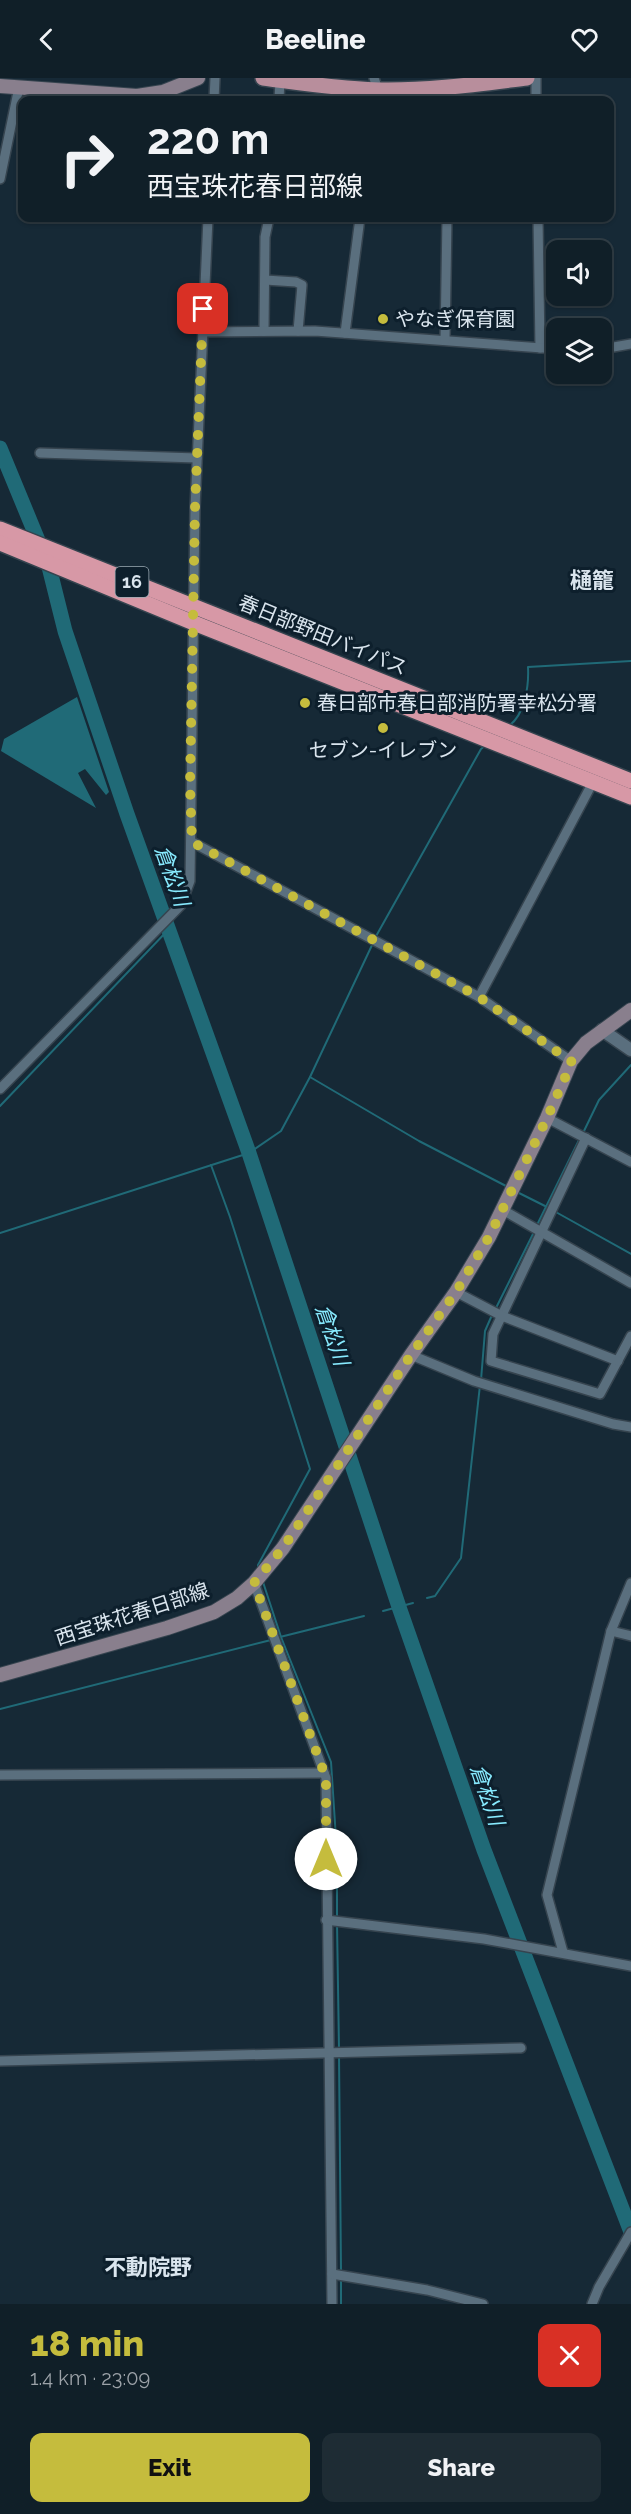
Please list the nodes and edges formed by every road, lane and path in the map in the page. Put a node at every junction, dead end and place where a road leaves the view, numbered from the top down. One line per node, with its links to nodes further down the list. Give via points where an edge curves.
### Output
1 (198, 78): 9 (main road, via 163,92 137,96)
2 (215, 78): 12 (street)
3 (263, 78): 7 (main road)
4 (527, 78): 6 (main road)
5 (536, 78): 14 (street)
6 (510, 79): 11 (main road)
7 (280, 80): 10 (main road, via 333,88); 13 (street)
8 (0, 86): 9 (main road)
9 (19, 87): 15 (street)
10 (376, 89): 11 (main road)
11 (450, 94)
12 (214, 96)
13 (279, 96)
14 (536, 96)
15 (0, 179)
16 (208, 222): 24 (street)
17 (268, 222): 21 (street)
18 (359, 222): 25 (street)
19 (447, 222): 26 (street)
20 (538, 222): 29 (street)
21 (265, 280): 22 (street); 23 (street, via 302,285)
22 (264, 331): 23 (street); 24 (street)
23 (298, 331): 25 (street)
24 (202, 332): 32 (street)
25 (345, 333): 26 (street)
26 (445, 340): 29 (street)
27 (631, 344): 28 (street)
28 (612, 347)
29 (540, 348): 30 (street)
30 (546, 348)
31 (40, 453): 32 (street)
32 (197, 458): 34 (street)
33 (3, 535): 34 (highway, 春日部野田バイパス / 16, via 70,557); 35 (highway, 春日部野田バイパス / 16, via 15,549)
34 (194, 607): 35 (street); 36 (highway, 春日部野田バイパス / 16)
35 (194, 623): 37 (highway, 春日部野田バイパス / 16); 39 (street)
36 (631, 781)
37 (594, 782): 38 (highway, 春日部野田バイパス / 16); 40 (street)
38 (631, 797)
39 (192, 842): 40 (street); 45 (street, via 190,881 181,905)
40 (479, 997): 44 (street)
41 (631, 1010): 42 (main road)
42 (602, 1030): 43 (street); 44 (main road)
43 (631, 1050)
44 (572, 1062): 46 (main road)
45 (0, 1089)
46 (547, 1118): 47 (street); 49 (main road)
47 (586, 1138): 48 (street); 50 (street)
48 (631, 1162)
49 (501, 1209): 50 (street); 52 (main road)
50 (542, 1233): 51 (street); 53 (street)
51 (631, 1283)
52 (456, 1292): 53 (street); 55 (main road)
53 (502, 1316): 56 (street); 56 (street, via 493,1334 491,1361 600,1394)
54 (631, 1336): 56 (street)
55 (411, 1355): 57 (street, via 474,1381); 58 (main road, 西宝珠花春日部線, via 328,1483)
56 (618, 1361)
57 (631, 1427)
58 (254, 1583): 62 (main road, 西宝珠花春日部線, via 214,1612); 63 (street)
59 (631, 1583): 60 (street)
60 (611, 1631): 61 (street); 66 (street, via 546,1895)
61 (631, 1636)
62 (0, 1675)
63 (324, 1773): 64 (street); 65 (street)
64 (0, 1775)
65 (329, 1920): 66 (street); 69 (street)
66 (563, 1953): 67 (street)
67 (631, 1966)
68 (521, 2048): 69 (street)
69 (331, 2054): 70 (street); 72 (street)
70 (0, 2061)
71 (631, 2232): 75 (street)
72 (332, 2274): 73 (street); 74 (street)
73 (332, 2304)
74 (483, 2304)
75 (592, 2304)

